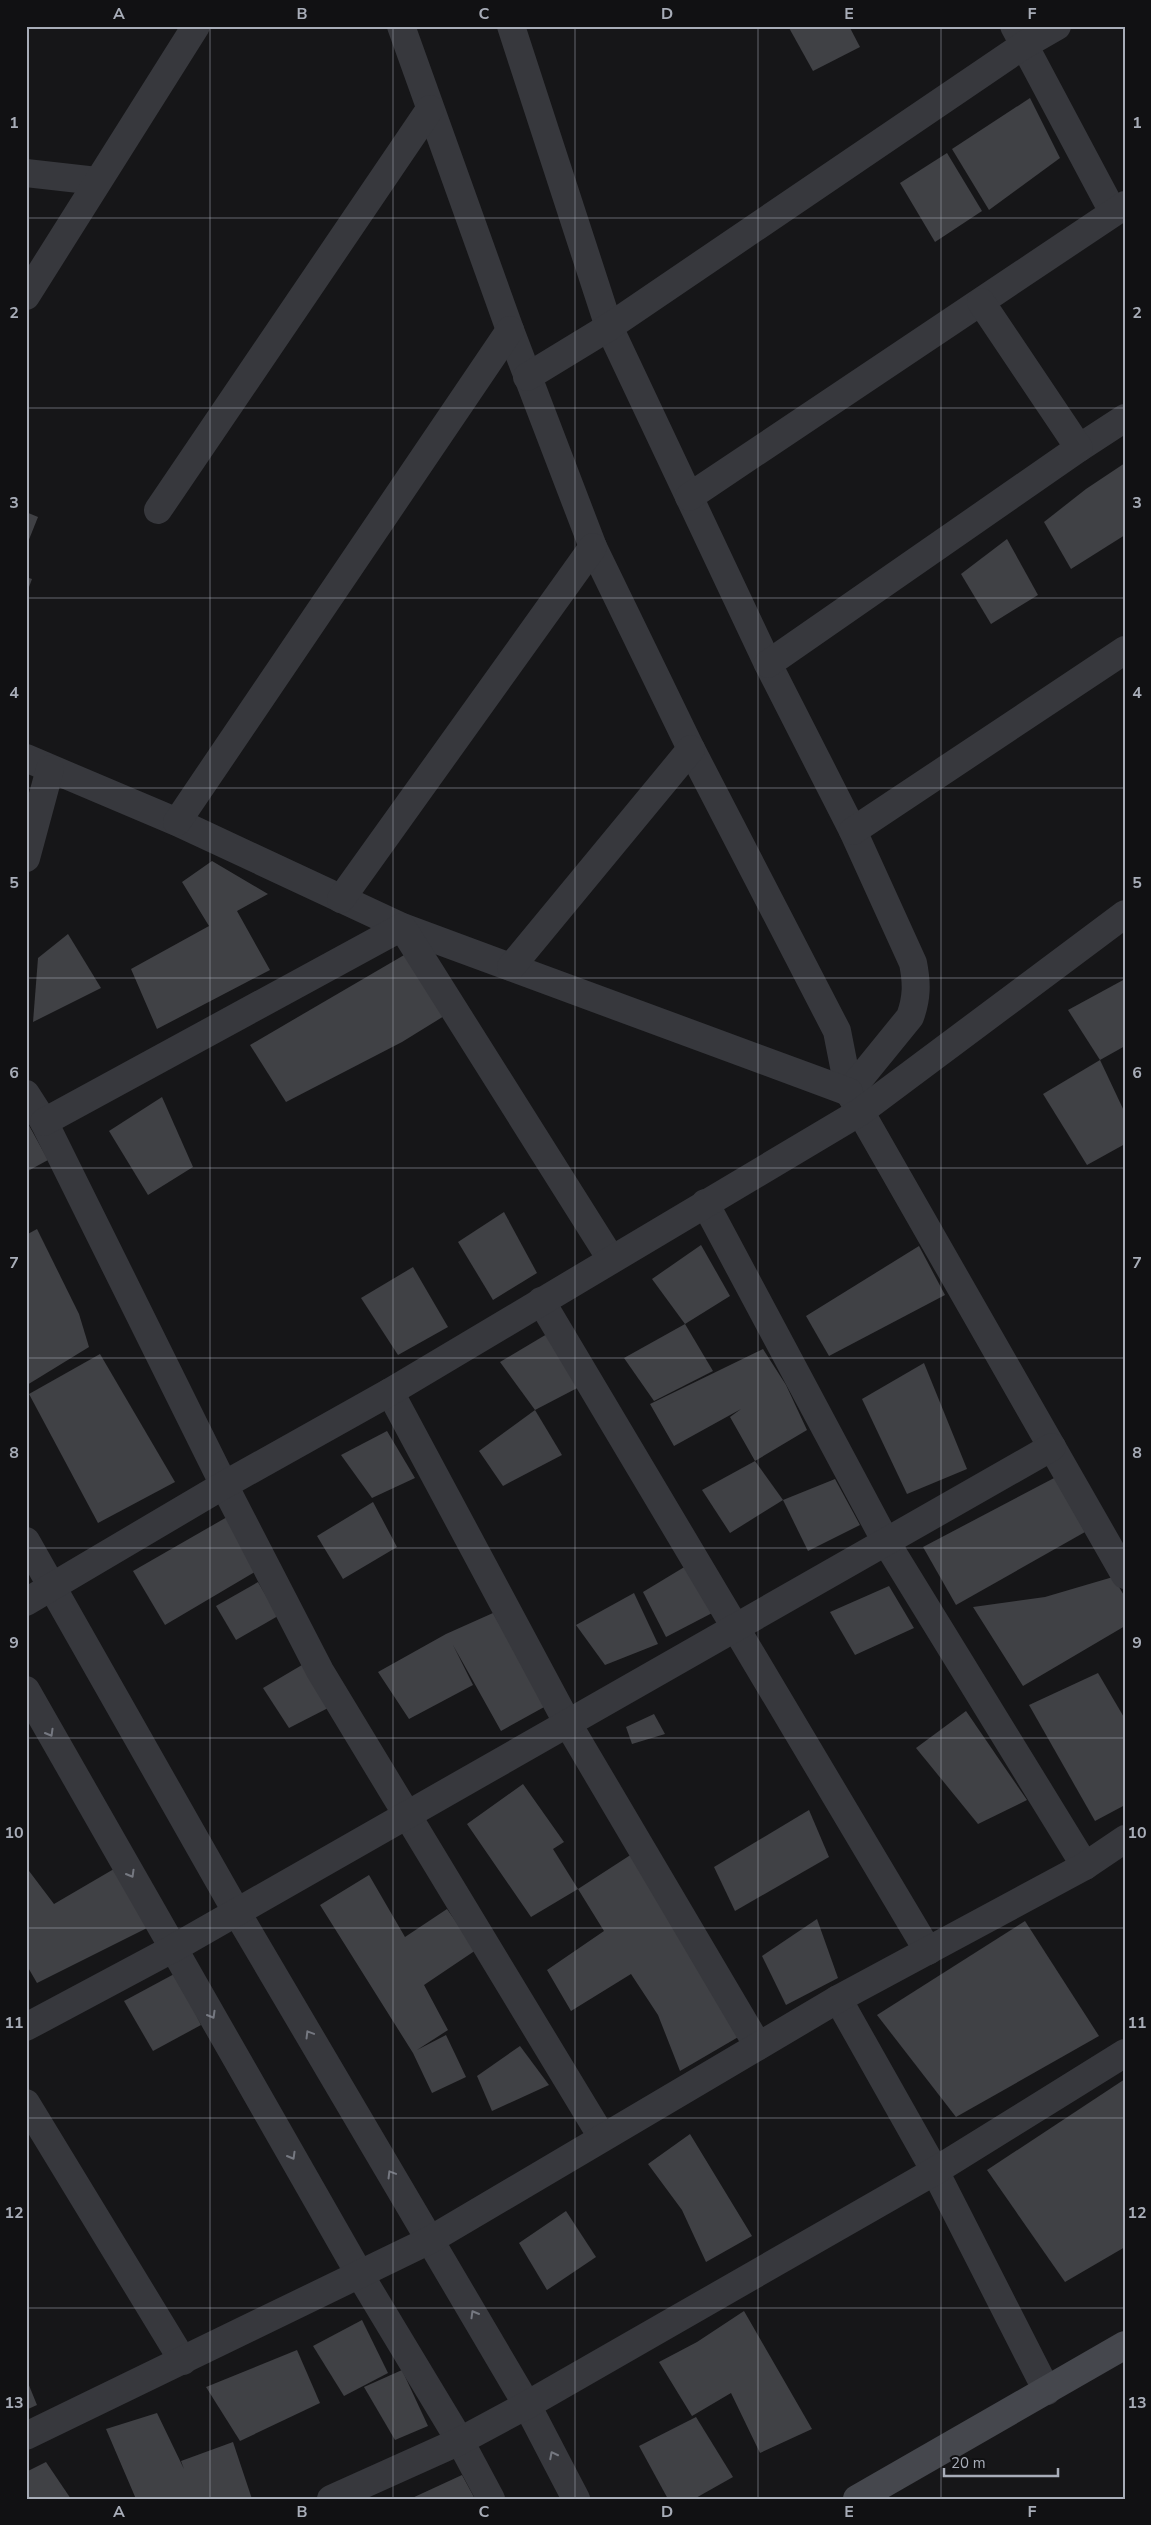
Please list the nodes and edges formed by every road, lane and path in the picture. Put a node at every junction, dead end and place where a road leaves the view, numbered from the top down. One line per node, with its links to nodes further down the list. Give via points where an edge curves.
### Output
1 (196, 26): 8 (street)
2 (401, 26): 6 (street)
3 (511, 26): 12 (street)
4 (1057, 26): 5 (street)
5 (1019, 35): 9 (street); 12 (street)
6 (430, 109): 13 (street); 18 (street)
7 (26, 173): 8 (street)
8 (97, 181): 10 (street)
9 (1119, 209): 11 (street)
10 (26, 296)
11 (981, 302): 16 (street); 17 (street)
12 (609, 327): 14 (street); 17 (street)
13 (510, 330): 14 (street); 24 (street)
14 (527, 377): 19 (street)
15 (1125, 418): 16 (street)
16 (1079, 448): 21 (street)
17 (689, 497): 21 (street)
18 (158, 510)
19 (593, 547): 22 (street); 27 (street)
20 (1125, 650): 25 (street)
21 (768, 664): 25 (street)
22 (691, 749): 30 (street); 32 (street, via 836,1031)
23 (38, 764): 24 (street); 26 (street)
24 (177, 822): 27 (street)
25 (853, 831): 32 (street, via 913,963 917,981 916,1002 910,1017)
26 (26, 858)
27 (341, 899): 29 (street)
28 (1125, 914): 32 (street)
29 (402, 927): 30 (street); 33 (street); 35 (street)
30 (511, 967): 32 (street)
31 (26, 1094): 33 (street)
32 (854, 1102): 34 (street); 38 (street)
33 (44, 1122): 39 (street)
34 (705, 1203): 35 (street); 41 (street)
35 (612, 1259): 36 (street)
36 (540, 1301): 37 (street); 45 (street)
37 (390, 1392): 39 (street); 47 (street)
38 (1052, 1447): 41 (street); 42 (street)
39 (224, 1485): 43 (street); 48 (street, via 320,1671)
40 (26, 1541): 43 (street)
41 (886, 1542): 45 (street); 50 (street)
42 (1125, 1575)
43 (54, 1587): 44 (street); 51 (street)
44 (26, 1602)
45 (736, 1628): 47 (street); 53 (street)
46 (26, 1690): 52 (street, one-way to 52)
47 (568, 1724): 48 (street); 56 (street)
48 (407, 1816): 51 (street); 59 (street)
49 (1125, 1839): 50 (street)
50 (1085, 1866): 53 (street)
51 (236, 1911): 52 (street); 61 (street, one-way to 51)
52 (174, 1948): 55 (street); 62 (street, one-way to 62)
53 (928, 1951): 54 (street)
54 (838, 1999): 56 (street); 60 (street)
55 (26, 2027)
56 (758, 2046): 59 (street)
57 (1125, 2053): 60 (street)
58 (26, 2103): 64 (street)
59 (602, 2137): 61 (street)
60 (934, 2171): 65 (street); 66 (street)
61 (430, 2240): 62 (street); 66 (street, one-way to 61)
62 (360, 2275): 64 (street); 68 (street)
63 (1125, 2345): 65 (main road)
64 (183, 2361): 67 (street)
65 (1047, 2391): 72 (main road)
66 (528, 2405): 68 (street); 71 (street, one-way to 66)
67 (26, 2436)
68 (460, 2441): 69 (street); 70 (street)
69 (331, 2499)
70 (491, 2499)
71 (576, 2499)
72 (857, 2499)

